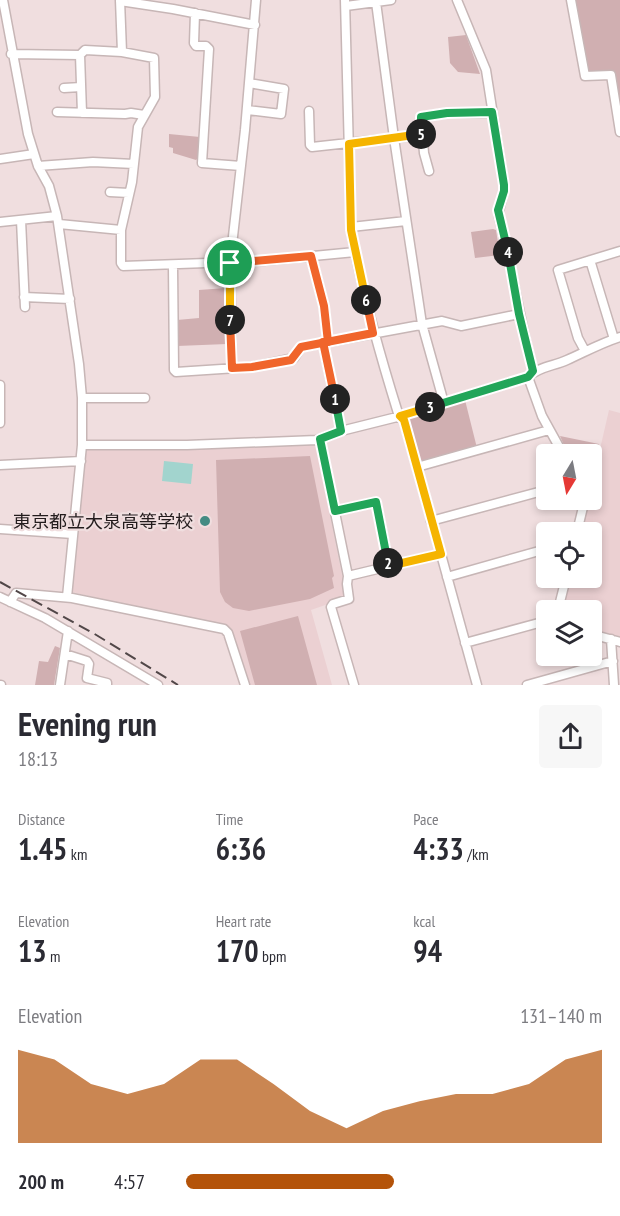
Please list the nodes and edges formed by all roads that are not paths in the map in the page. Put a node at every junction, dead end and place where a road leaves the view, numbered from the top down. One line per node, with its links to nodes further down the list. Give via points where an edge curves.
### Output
1 (3, 0): 12 (street)
2 (256, 0): 10 (street)
3 (391, 0): 7 (street)
4 (458, 0): 20 (street, via 486,70)
5 (571, 0): 23 (street, via 585,76 611,75)
6 (120, 1): 9 (street); 11 (street)
7 (376, 2): 8 (street); 25 (street)
8 (346, 3): 26 (street)
9 (195, 13): 10 (street); 31 (street, via 194,43 209,49 202,163)
10 (255, 25): 14 (street)
11 (122, 52): 13 (street, via 85,50); 22 (street, via 155,60 154,97)
12 (11, 54): 13 (street); 27 (street)
13 (80, 55): 15 (street)
14 (249, 83): 17 (street); 17 (street, via 284,89 281,114)
15 (81, 87): 16 (street); 21 (street)
16 (64, 88)
17 (247, 110): 31 (street)
18 (309, 111): 26 (street, via 310,147)
19 (57, 112): 21 (street)
20 (492, 112): 24 (street, via 421,117); 48 (street, via 504,191 498,210)
21 (82, 113): 22 (street)
22 (144, 115): 29 (street, via 137,129)
23 (620, 132)
24 (422, 135): 25 (street); 32 (street)
25 (394, 138): 26 (street); 37 (street)
26 (349, 144): 39 (street)
27 (34, 154): 28 (street); 30 (street)
28 (0, 159)
29 (134, 164): 30 (street); 34 (street)
30 (38, 166): 36 (street, via 49,186)
31 (241, 166): 45 (street)
32 (429, 171)
33 (110, 192): 34 (street)
34 (129, 193): 40 (street)
35 (21, 220): 36 (street); 38 (street); 47 (street, via 24,302)
36 (58, 220): 40 (street); 47 (street)
37 (406, 221): 39 (street); 49 (street)
38 (0, 222)
39 (351, 228): 42 (street)
40 (121, 230): 46 (street, via 123,266)
41 (620, 251): 44 (street)
42 (355, 252): 43 (street); 50 (street)
43 (311, 256): 45 (street); 52 (street, via 324,306)
44 (590, 260): 51 (street); 53 (street, via 558,270)
45 (230, 263): 46 (street); 54 (street)
46 (173, 266): 54 (street, via 175,371)
47 (69, 298): 57 (street)
48 (519, 314): 49 (street, via 461,326 445,321); 55 (street)
49 (422, 324): 50 (street); 59 (street)
50 (373, 333): 52 (street); 60 (street)
51 (617, 338): 53 (street)
52 (326, 342): 54 (street, via 299,348 291,360); 63 (street)
53 (585, 351): 55 (street)
54 (232, 368)
55 (530, 374): 59 (street); 62 (street)
56 (0, 385): 61 (street)
57 (82, 398): 58 (street); 66 (street)
58 (145, 398)
59 (444, 403): 60 (street)
60 (400, 416): 63 (street); 69 (street)
61 (0, 423)
62 (549, 430): 65 (street); 69 (street)
63 (341, 431): 64 (street)
64 (320, 439): 66 (street); 71 (street)
65 (557, 444)
66 (82, 445): 67 (street)
67 (81, 461): 68 (street); 74 (street)
68 (0, 465)
69 (417, 467): 72 (street)
70 (536, 493): 72 (street)
71 (335, 511): 77 (street, via 376,502); 78 (street)
72 (431, 521): 76 (street)
73 (0, 529): 74 (street)
74 (73, 534): 81 (street)
75 (536, 552): 79 (street)
76 (441, 554): 77 (street); 79 (street)
77 (389, 566): 78 (street)
78 (348, 576): 93 (street, via 349,599 331,607)
79 (447, 577): 86 (street)
80 (0, 597): 82 (street)
81 (67, 597): 82 (street, via 16,592); 92 (street, via 224,629)
82 (10, 602): 84 (street)
83 (536, 624): 86 (street)
84 (68, 631): 87 (street); 91 (street)
85 (615, 640): 88 (street)
86 (465, 643): 94 (street)
87 (65, 654): 89 (street); 90 (street, via 87,661 87,678)
88 (613, 661): 95 (street); 96 (street)
89 (60, 685)
90 (107, 685)
91 (158, 685)
92 (245, 685)
93 (354, 685)
94 (477, 685)
95 (527, 685)
96 (614, 685)

